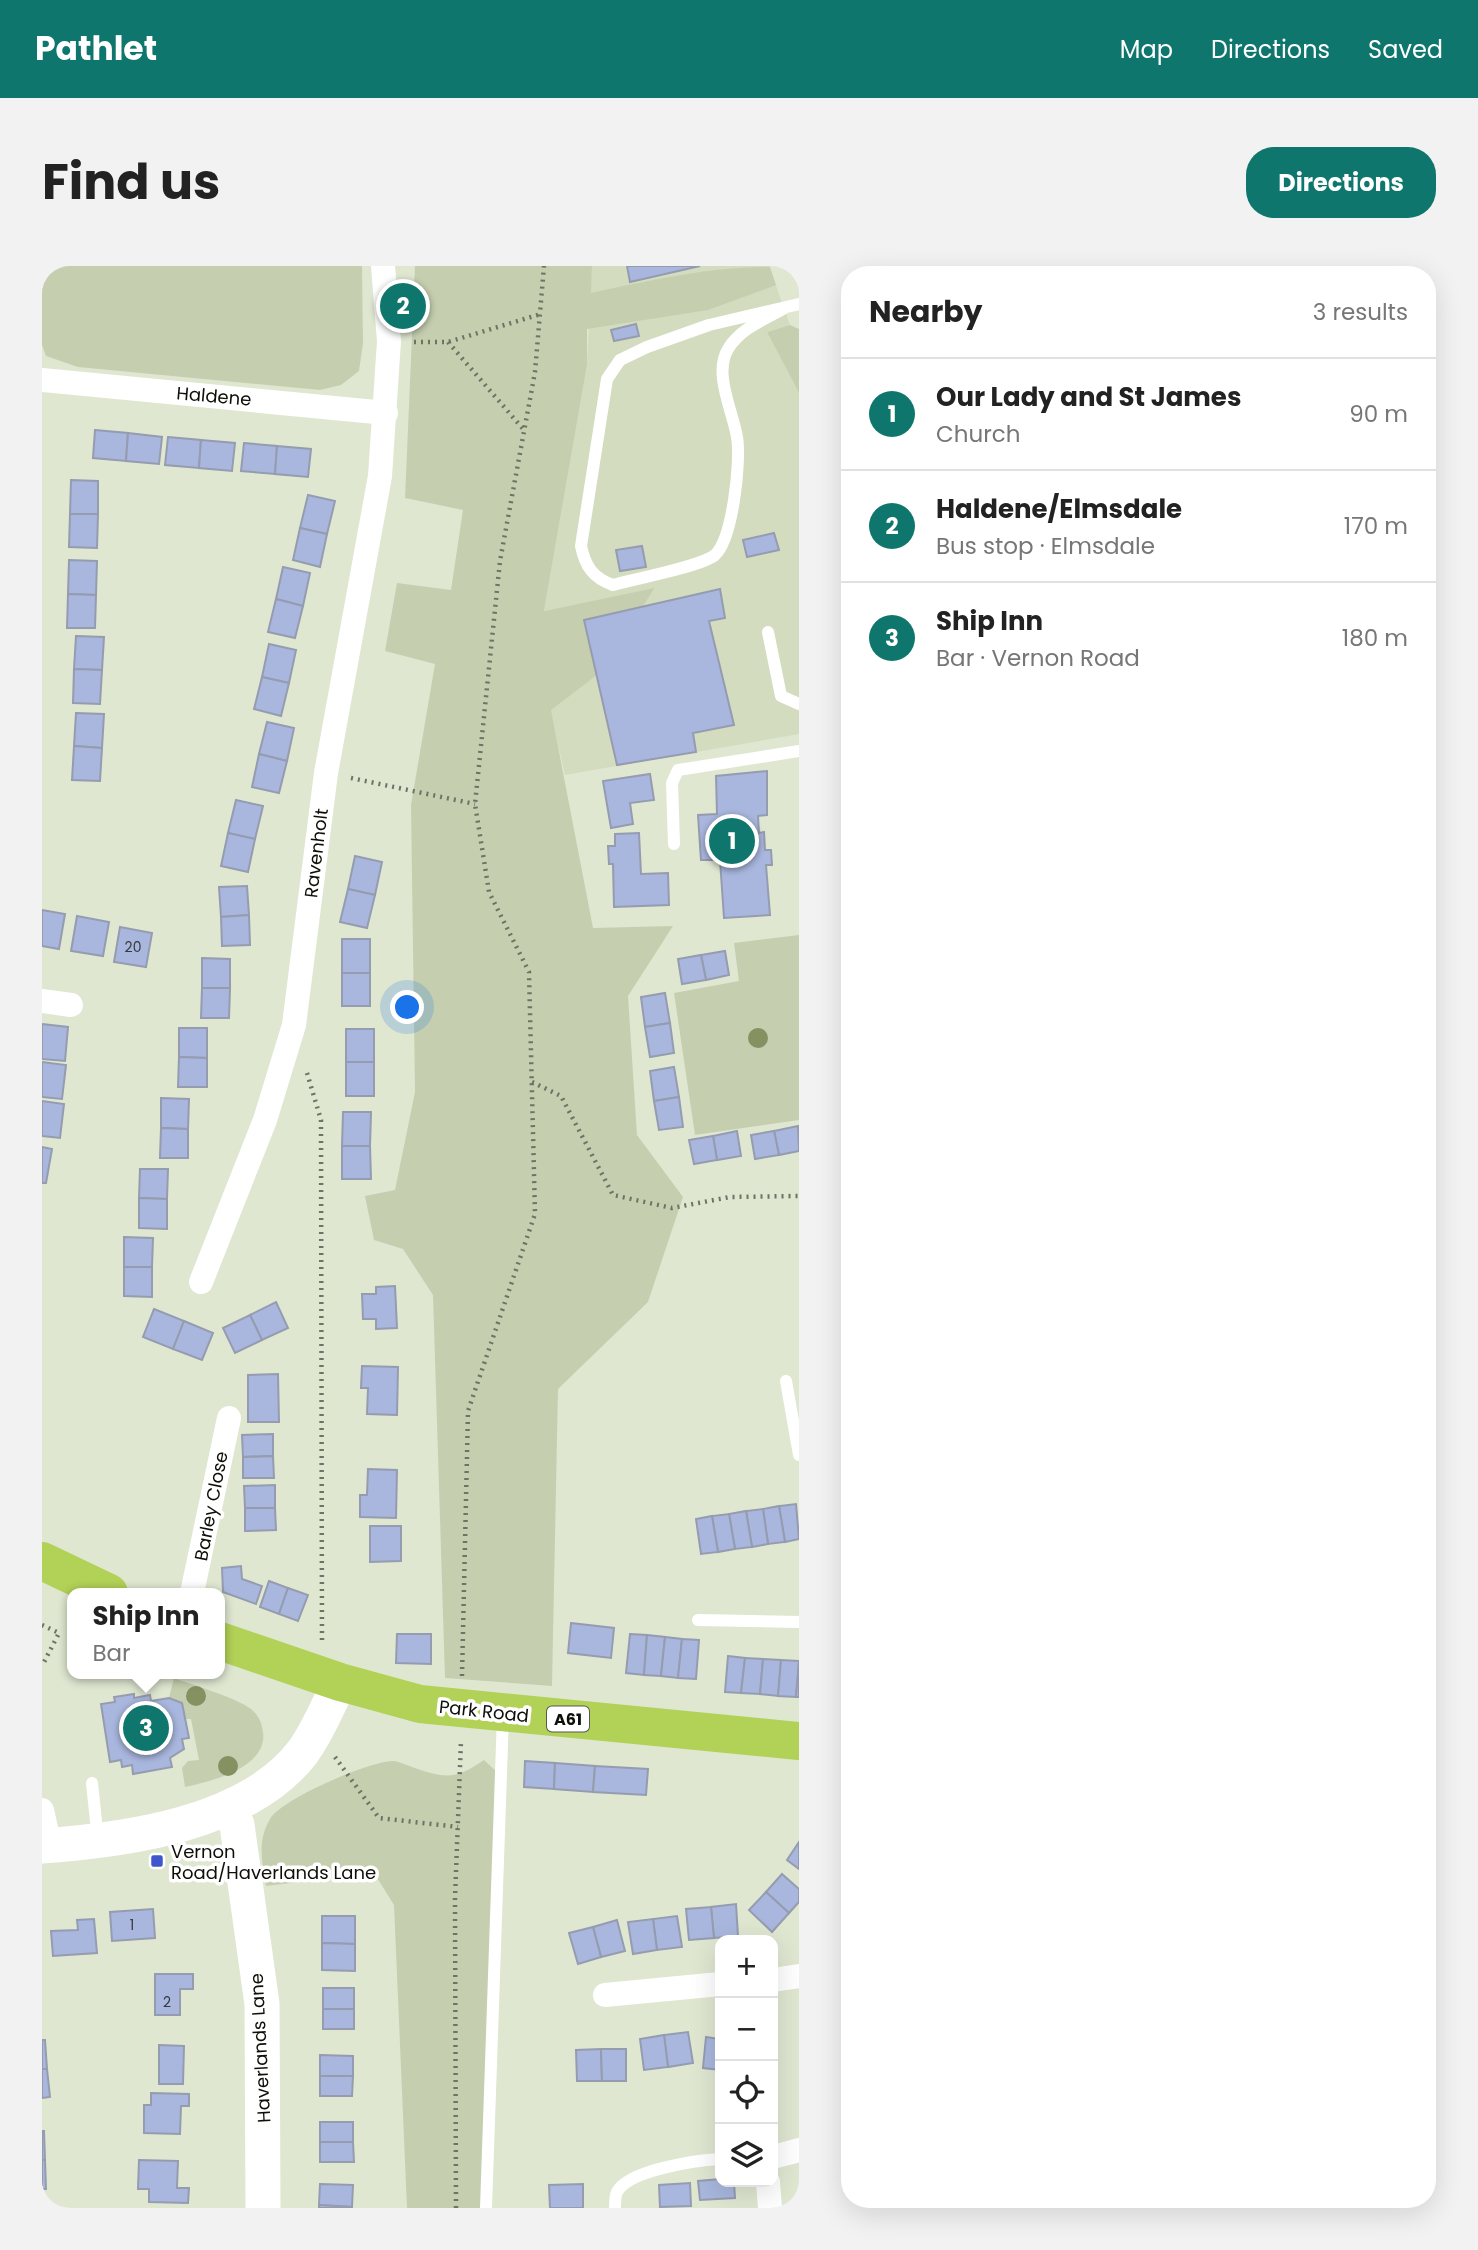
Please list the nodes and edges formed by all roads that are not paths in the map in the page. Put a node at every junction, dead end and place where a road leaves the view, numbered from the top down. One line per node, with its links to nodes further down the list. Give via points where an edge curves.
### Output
1 (383, 266): 5 (street, Ravenholt, via 389,341)
2 (799, 304): 3 (lane)
3 (783, 309): 3 (lane, via 743,331 726,351 723,380 738,439 737,475 727,537 715,555 613,585 600,580 584,563 581,546 607,379 620,360 646,347 709,325)
4 (42, 380): 5 (street, Haldene)
5 (386, 413): 12 (street, Ravenholt, via 380,475 326,773 293,1025 265,1120)
6 (768, 632): 7 (lane, via 781,696)
7 (799, 704)
8 (799, 751): 9 (lane, via 678,770 673,783)
9 (674, 844)
10 (42, 1001): 11 (street)
11 (71, 1005)
12 (201, 1282)
13 (786, 1381): 15 (lane)
14 (229, 1418): 18 (street, Barley Close)
15 (799, 1455)
16 (42, 1561): 17 (highway)
17 (99, 1588)
18 (193, 1588)
19 (698, 1620): 20 (lane)
20 (799, 1622)
21 (225, 1643): 22 (highway, Park Road / A61)
22 (331, 1679): 23 (highway, Park Road / A61, via 420,1704); 26 (street, via 316,1731 302,1753 271,1784)
23 (503, 1713): 24 (highway, Park Road / A61); 39 (lane)
24 (799, 1741)
25 (92, 1783): 28 (lane)
26 (230, 1807): 28 (street, via 168,1827); 38 (street, Haverlands Lane, via 237,1825 262,2004)
27 (42, 1810): 29 (street)
28 (98, 1840): 29 (street)
29 (46, 1846)
30 (799, 1976): 31 (street)
31 (778, 1979)
32 (715, 1984): 33 (street)
33 (605, 1994)
34 (799, 2150): 35 (street)
35 (778, 2156)
36 (715, 2160): 40 (lane, via 676,2165 624,2183 616,2193)
37 (768, 2187): 41 (street)
38 (263, 2208)
39 (486, 2208)
40 (615, 2208)
41 (770, 2208)

